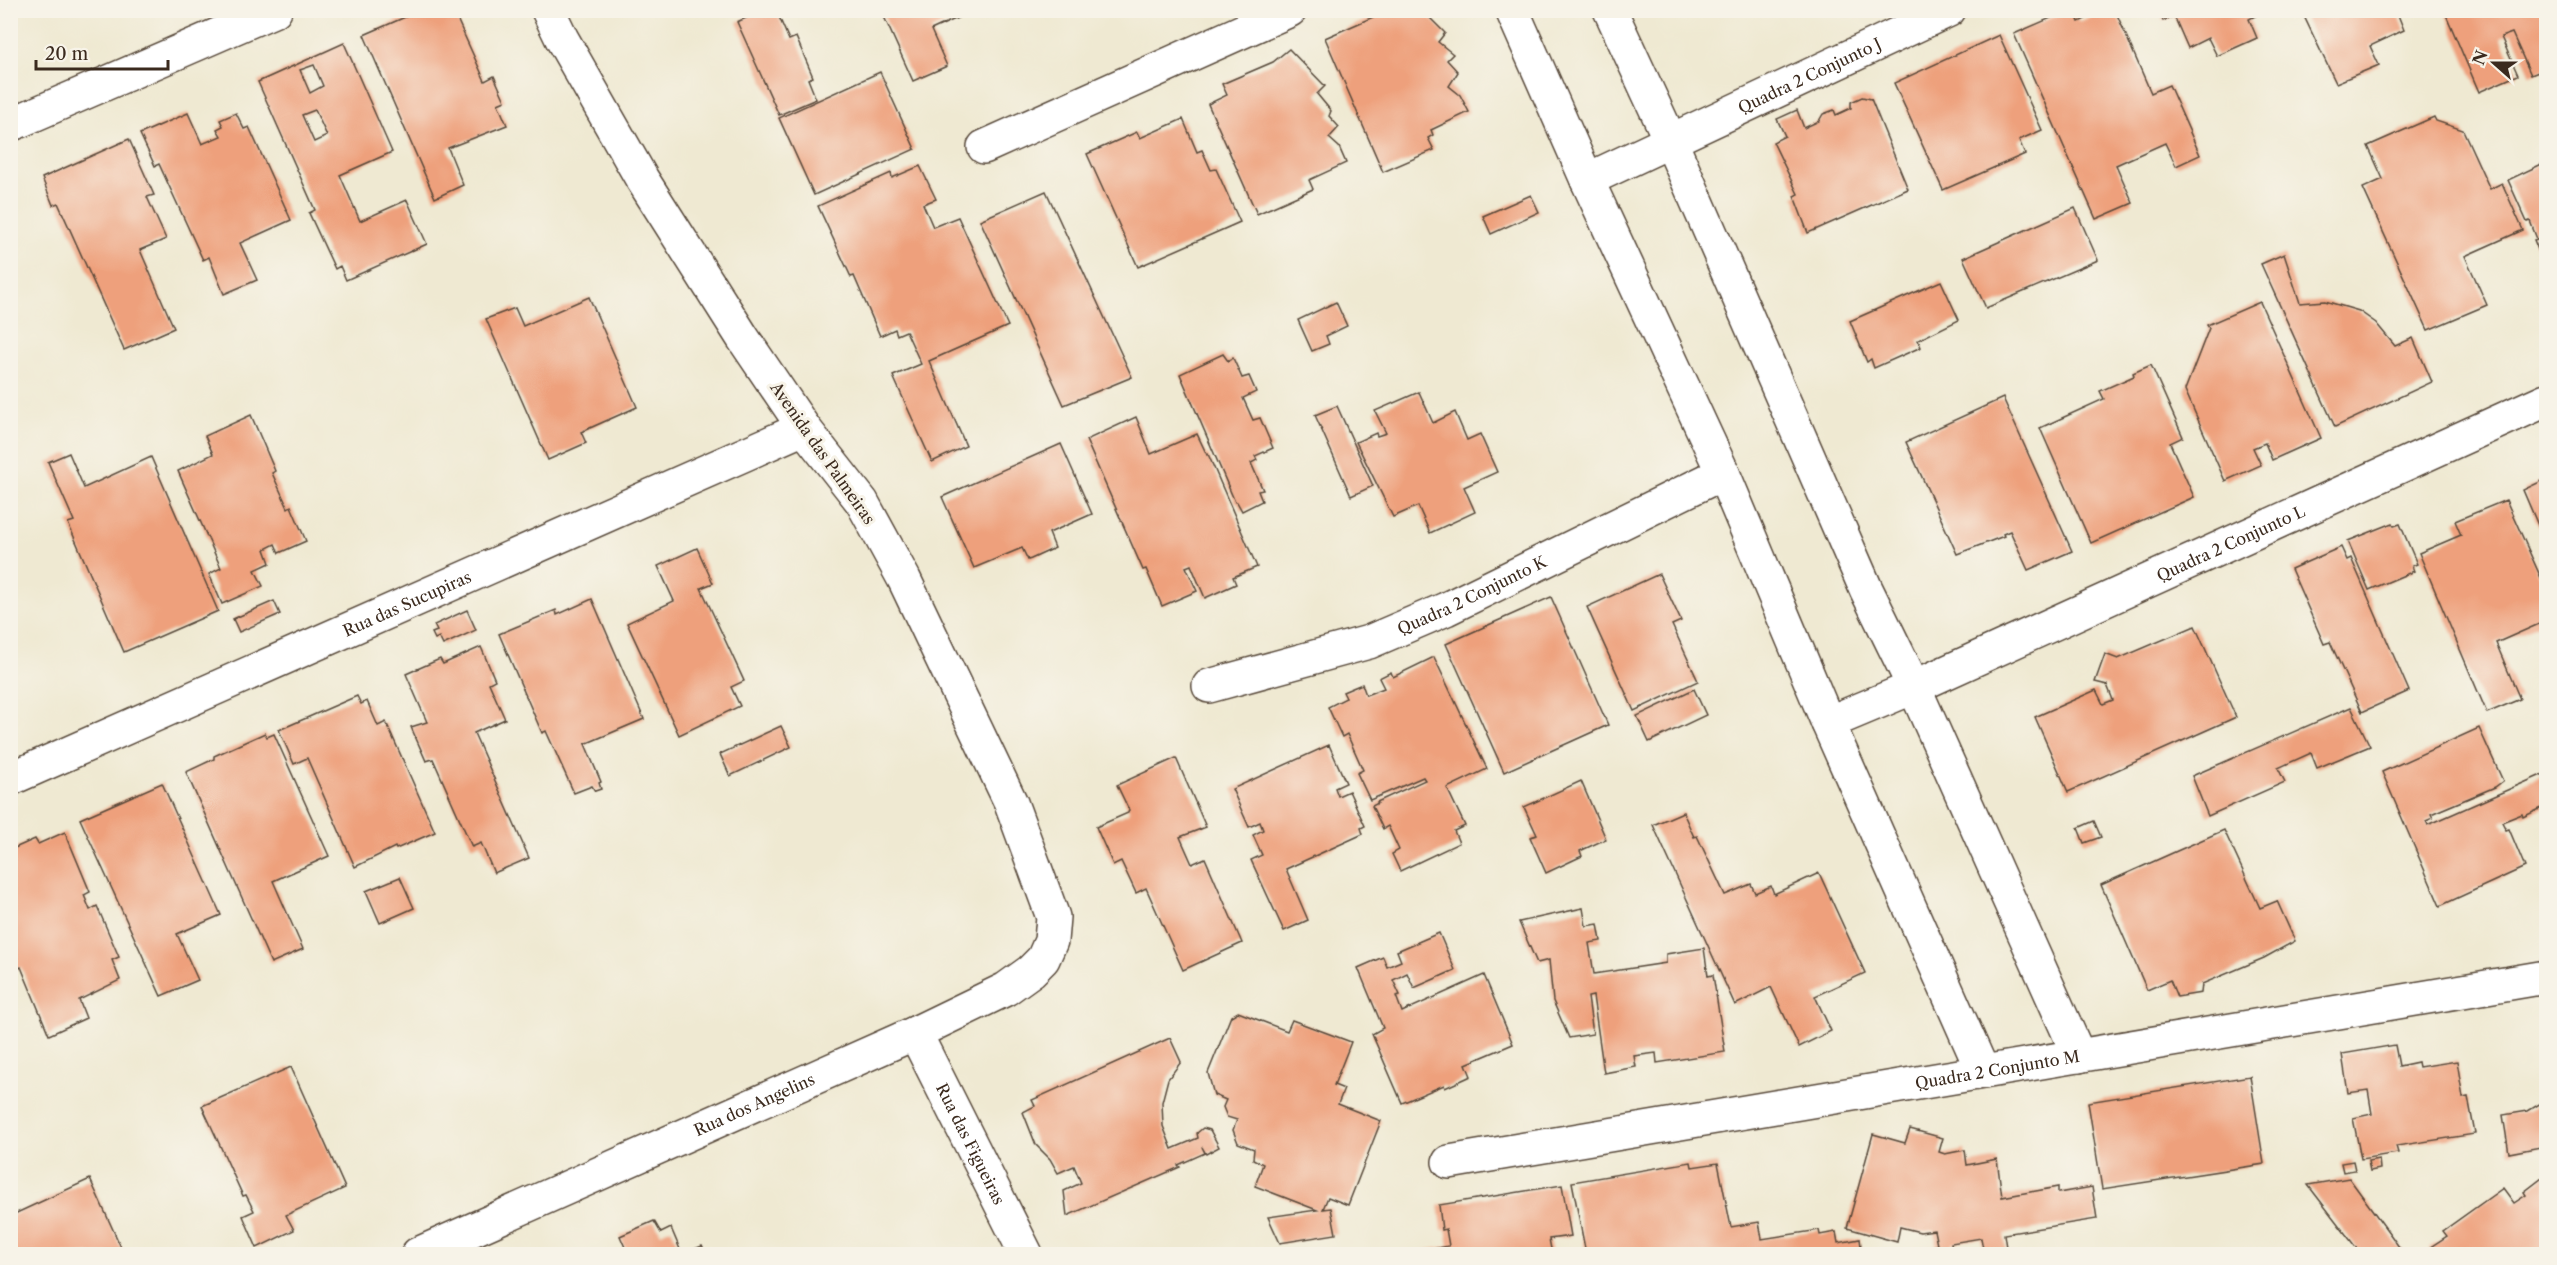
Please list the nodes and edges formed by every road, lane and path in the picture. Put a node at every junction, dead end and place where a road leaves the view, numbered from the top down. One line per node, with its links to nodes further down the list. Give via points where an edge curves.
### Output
1 (275, 10): 7 (street)
2 (548, 10): 12 (street, Avenida das Palmeiras, via 642,179)
3 (1290, 10): 9 (street)
4 (1512, 10): 10 (street)
5 (1610, 10): 8 (street)
6 (1949, 10): 8 (street, Quadra 2 Conjunto J)
7 (10, 125)
8 (1671, 142): 10 (street, Quadra 2 Conjunto J); 15 (street, via 1866,589)
9 (984, 147)
10 (1587, 180): 13 (street)
11 (2547, 400): 15 (street, Quadra 2 Conjunto L)
12 (804, 428): 17 (street, Rua das Sucupiras); 18 (street, Avenida das Palmeiras, via 862,502 904,579 1011,803)
13 (1723, 473): 14 (street, Quadra 2 Conjunto K, via 1446,609 1369,642); 16 (street)
14 (1209, 686)
15 (1914, 687): 16 (street, Quadra 2 Conjunto L); 21 (street)
16 (1828, 723): 22 (street)
17 (10, 779)
18 (1053, 917): 20 (street, Rua dos Angelins, via 1051,941 1043,959 1031,971 1006,989)
19 (2547, 977): 21 (street, Quadra 2 Conjunto M)
20 (915, 1033): 24 (street, Rua dos Angelins); 25 (street, Rua das Figueiras)
21 (2079, 1056): 22 (street, Quadra 2 Conjunto M)
22 (1983, 1072): 23 (street, Quadra 2 Conjunto M)
23 (1449, 1162)
24 (418, 1254)
25 (1026, 1254)

